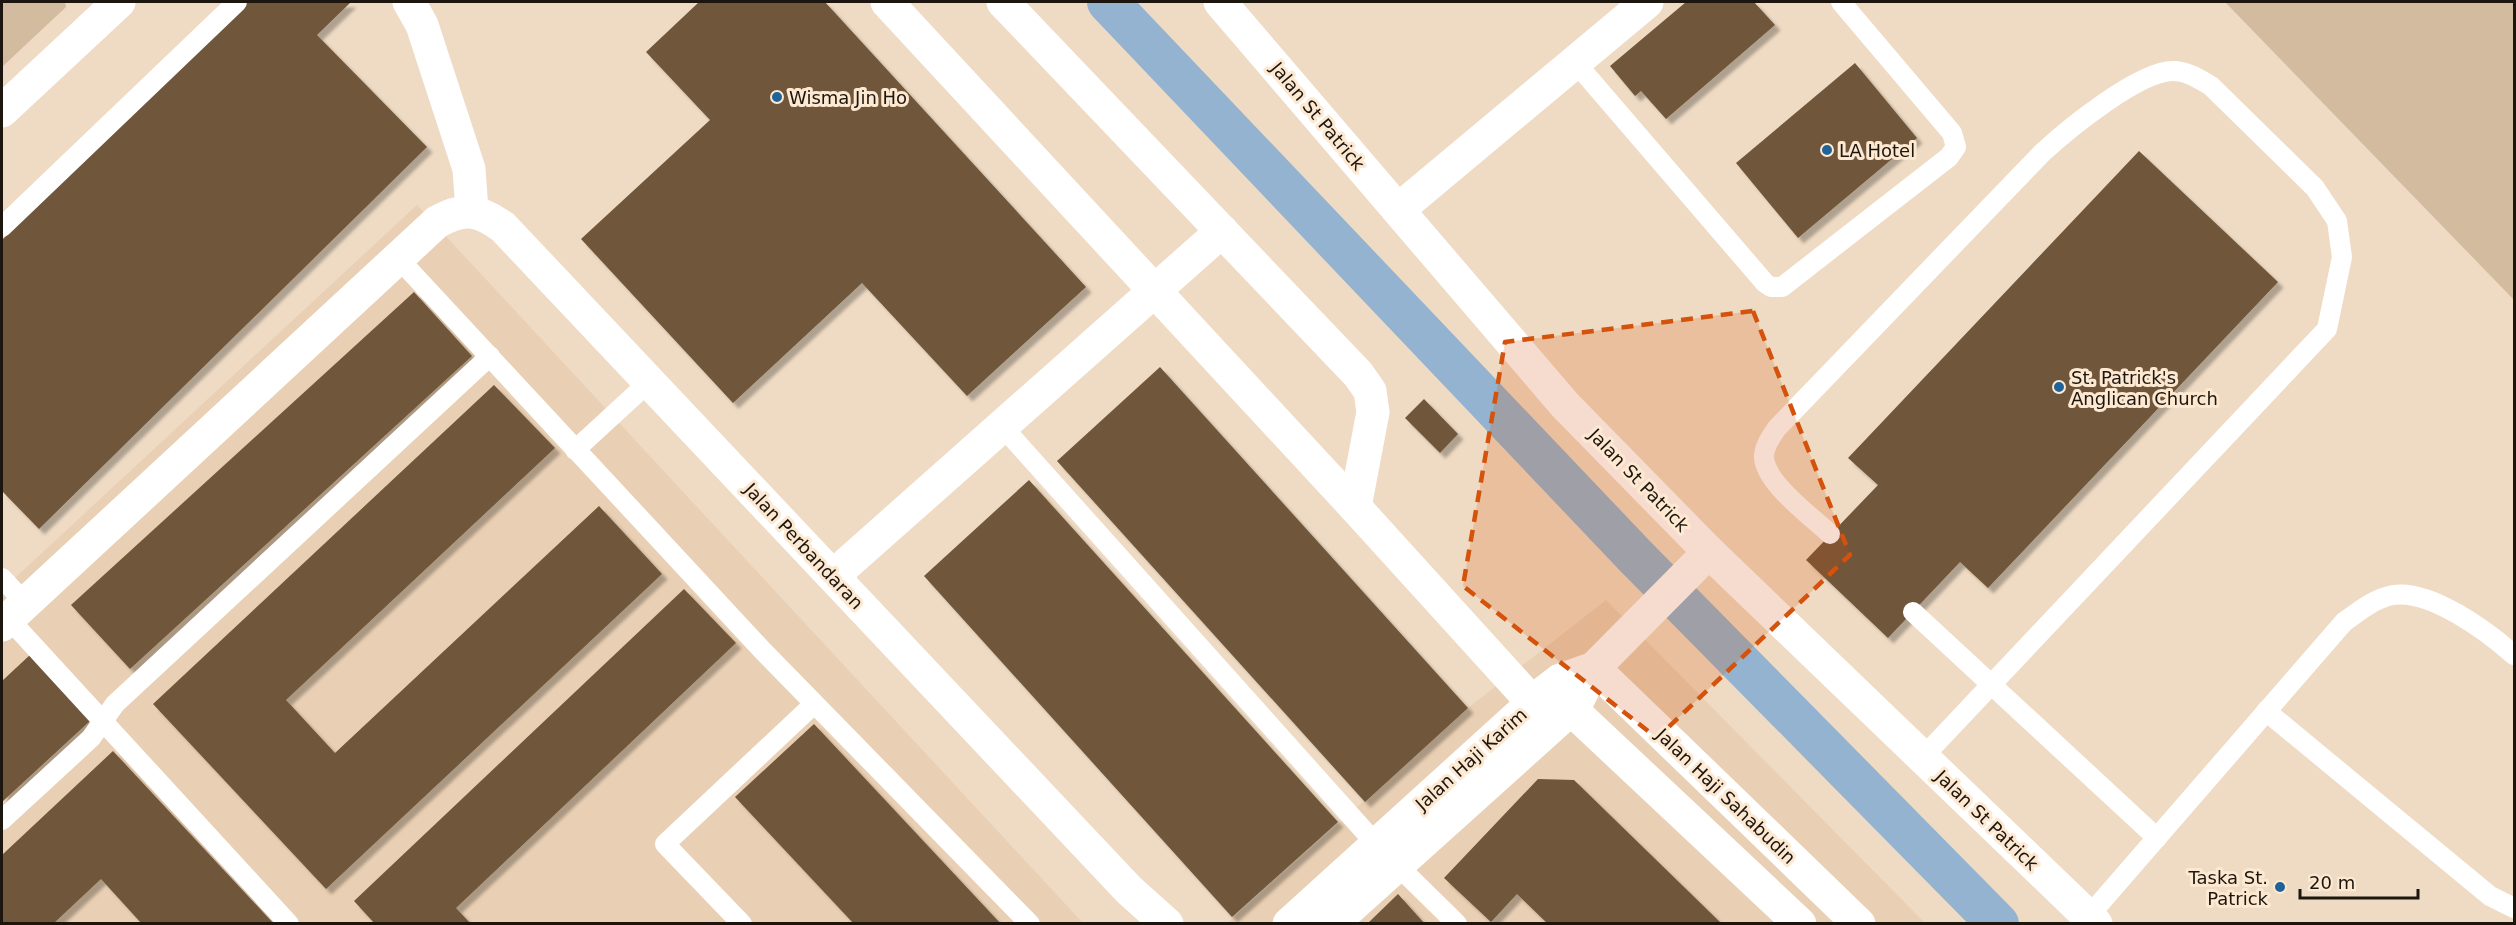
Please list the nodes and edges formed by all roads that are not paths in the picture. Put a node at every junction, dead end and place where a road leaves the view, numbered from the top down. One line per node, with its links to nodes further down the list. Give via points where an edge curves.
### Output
1 (119, 2): 10 (street)
2 (237, 2): 13 (lane)
3 (409, 2): 12 (street, via 422,25 469,169)
4 (887, 2): 16 (street)
5 (1003, 2): 14 (street)
6 (1220, 2): 11 (street, Jalan St Patrick)
7 (1647, 2): 9 (street)
8 (1841, 2): 9 (lane, via 1952,133 1956,147 1949,157 1782,288 1765,283)
9 (1575, 62): 11 (street)
10 (2, 111)
11 (1398, 210): 23 (street, Jalan St Patrick, via 1565,405)
12 (472, 211): 15 (street, via 453,213 437,222); 18 (street, Jalan Perbandaran, via 503,227)
13 (2, 227)
14 (1222, 231): 16 (street); 21 (street, via 1370,391 1373,412)
15 (398, 258): 17 (lane); 27 (street)
16 (1155, 291): 19 (street); 21 (street)
17 (490, 356): 20 (lane); 36 (lane, via 115,704)
18 (649, 382): 20 (lane); 24 (street, Jalan Perbandaran)
19 (1002, 426): 24 (street); 41 (lane)
20 (575, 450): 32 (lane)
21 (1355, 507): 31 (street)
22 (1830, 534): 30 (lane, via 1766,469 1767,443 1777,428 2042,153 2137,81 2154,73 2174,71 2193,75 2211,86 2315,188 2337,221 2342,257 2328,329)
23 (1709, 552): 29 (street, Jalan Haji Karim); 38 (street, Jalan St Patrick)
24 (833, 576): 42 (street, Jalan Perbandaran)
25 (2, 578): 27 (lane)
26 (1913, 612): 30 (lane)
27 (12, 616): 36 (lane)
28 (2513, 650): 34 (lane, via 2447,607 2419,596 2392,596 2364,607 2344,621)
29 (1594, 668): 31 (street, Jalan Haji Karim, via 1560,680); 33 (street, Jalan Haji Karim); 35 (street, Jalan Haji Sahabudin)
30 (1991, 685): 38 (lane); 40 (lane)
31 (1533, 703): 41 (street, Jalan Haji Karim)
32 (814, 704): 46 (lane, via 665,844); 47 (lane)
33 (1570, 709): 37 (street); 41 (street, Jalan Haji Karim)
34 (2266, 711): 40 (lane); 43 (lane, via 2490,896)
35 (1639, 712): 37 (street); 54 (street, Jalan Haji Sahabudin)
36 (103, 721): 39 (lane, via 91,738); 45 (lane)
37 (1608, 744): 53 (street)
38 (1922, 758): 44 (street, Jalan St Patrick)
39 (2, 820)
40 (2157, 838): 44 (lane)
41 (1387, 855): 50 (street, Jalan Haji Karim); 51 (street, Jalan Haji Karim); 52 (lane)
42 (1129, 890): 48 (street, Jalan Perbandaran); 49 (street, Jalan Perbandaran)
43 (2513, 905)
44 (2092, 920)
45 (289, 924)
46 (742, 924)
47 (1030, 924)
48 (1150, 924)
49 (1167, 924)
50 (1289, 924)
51 (1332, 924)
52 (1457, 924)
53 (1800, 924)
54 (1858, 924)

